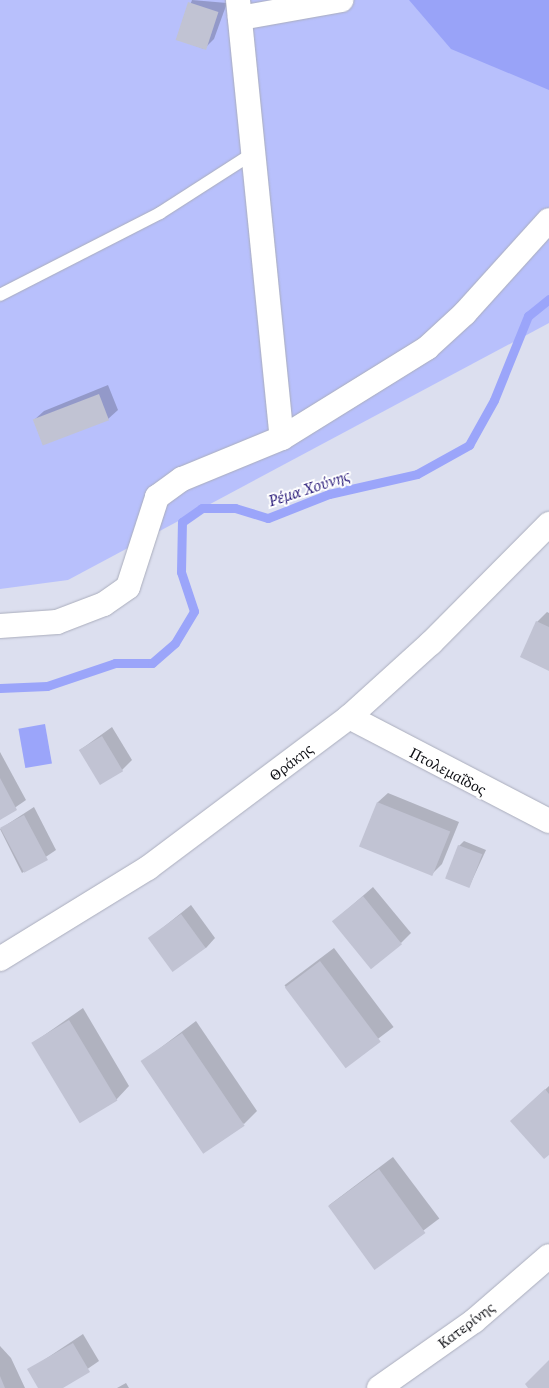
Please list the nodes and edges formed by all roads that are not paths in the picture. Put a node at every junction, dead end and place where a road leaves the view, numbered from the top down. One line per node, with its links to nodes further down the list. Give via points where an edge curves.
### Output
1 (341, 0): 2 (street)
2 (239, 9): 3 (street)
3 (252, 154): 5 (lane, via 160,213); 6 (street)
4 (549, 220): 6 (street, via 466,313 427,348)
5 (0, 296)
6 (282, 438): 8 (street, via 182,479 157,498 128,587 104,604 57,622)
7 (549, 524): 9 (street, Θράκης, via 431,643)
8 (0, 626)
9 (349, 717): 10 (street, Πτολεμαΐδος); 11 (street, Θράκης, via 148,868)
10 (549, 821)
11 (0, 959)
12 (549, 1256): 13 (street, Κατερίνης, via 474,1321)
13 (379, 1388)

